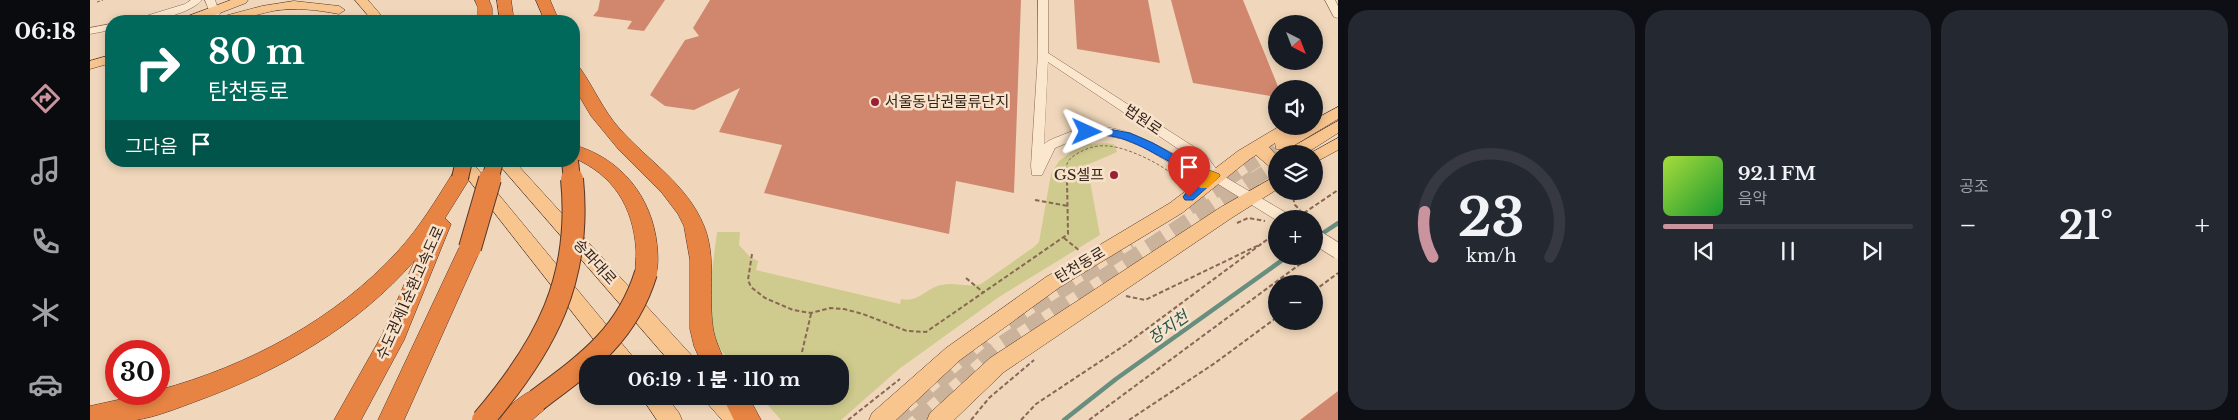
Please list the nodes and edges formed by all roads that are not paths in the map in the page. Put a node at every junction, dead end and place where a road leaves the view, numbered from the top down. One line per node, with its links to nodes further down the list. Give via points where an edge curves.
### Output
1 (197, 0): 12 (lane, via 189,6)
2 (242, 0): 11 (main road)
3 (270, 0): 11 (main road)
4 (361, 0): 14 (main road)
5 (482, 0): 15 (highway)
6 (504, 0): 16 (highway)
7 (542, 0): 17 (highway); 18 (highway)
8 (1043, 0): 22 (street)
9 (1330, 0): 19 (street)
10 (335, 5): 11 (main road, via 282,6); 13 (main road)
11 (217, 13)
12 (160, 15)
13 (343, 15)
14 (375, 15)
15 (485, 15)
16 (506, 15)
17 (544, 15)
18 (549, 15)
19 (1338, 15)
20 (105, 28): 21 (street)
21 (90, 31)
22 (1043, 54): 40 (street, 법원로, via 1200,157); 40 (street, via 1037,172 1050,145 1076,134 1098,130 1149,145 1180,163)
23 (580, 84): 48 (highway, via 609,128 670,189 692,220 700,252 700,328)
24 (1338, 100): 25 (main road)
25 (1323, 109)
26 (1338, 112): 31 (main road, 탄천동로)
27 (1338, 126): 32 (main road)
28 (1285, 135): 30 (main road, 탄천동로)
29 (1338, 143): 34 (main road)
30 (1277, 145)
31 (1283, 145)
32 (1307, 145)
33 (1268, 152): 40 (main road, 탄천동로, via 1244,155)
34 (1323, 152)
35 (580, 154): 56 (highway, bridge, via 608,170 632,196 646,232 646,273 633,307 614,335 577,371)
36 (462, 167): 46 (main road); 52 (highway, via 432,222 398,264 343,312 287,349 231,378 193,393); 53 (highway, 수도권제1순환고속도로, via 392,340)
37 (493, 167): 54 (highway, bridge, via 470,248)
38 (509, 167): 47 (main road, 송파대로)
39 (571, 167): 55 (highway, bridge, via 575,226 566,283 541,342 520,374)
40 (1215, 176): 42 (street, 법원로); 60 (main road, 탄천동로, via 1176,208 1053,282 953,354)
41 (1268, 187): 42 (main road)
42 (1251, 198): 43 (street, 법원로); 61 (main road, via 997,364)
43 (1270, 210)
44 (1323, 242): 45 (street, bridge)
45 (1338, 251)
46 (619, 355)
47 (678, 355)
48 (709, 355)
49 (659, 405): 57 (main road)
50 (724, 405): 58 (main road)
51 (739, 405): 59 (highway)
52 (90, 418)
53 (347, 420)
54 (391, 420)
55 (482, 420)
56 (513, 420)
57 (671, 420)
58 (737, 420)
59 (748, 420)
60 (880, 420)
61 (938, 420)

